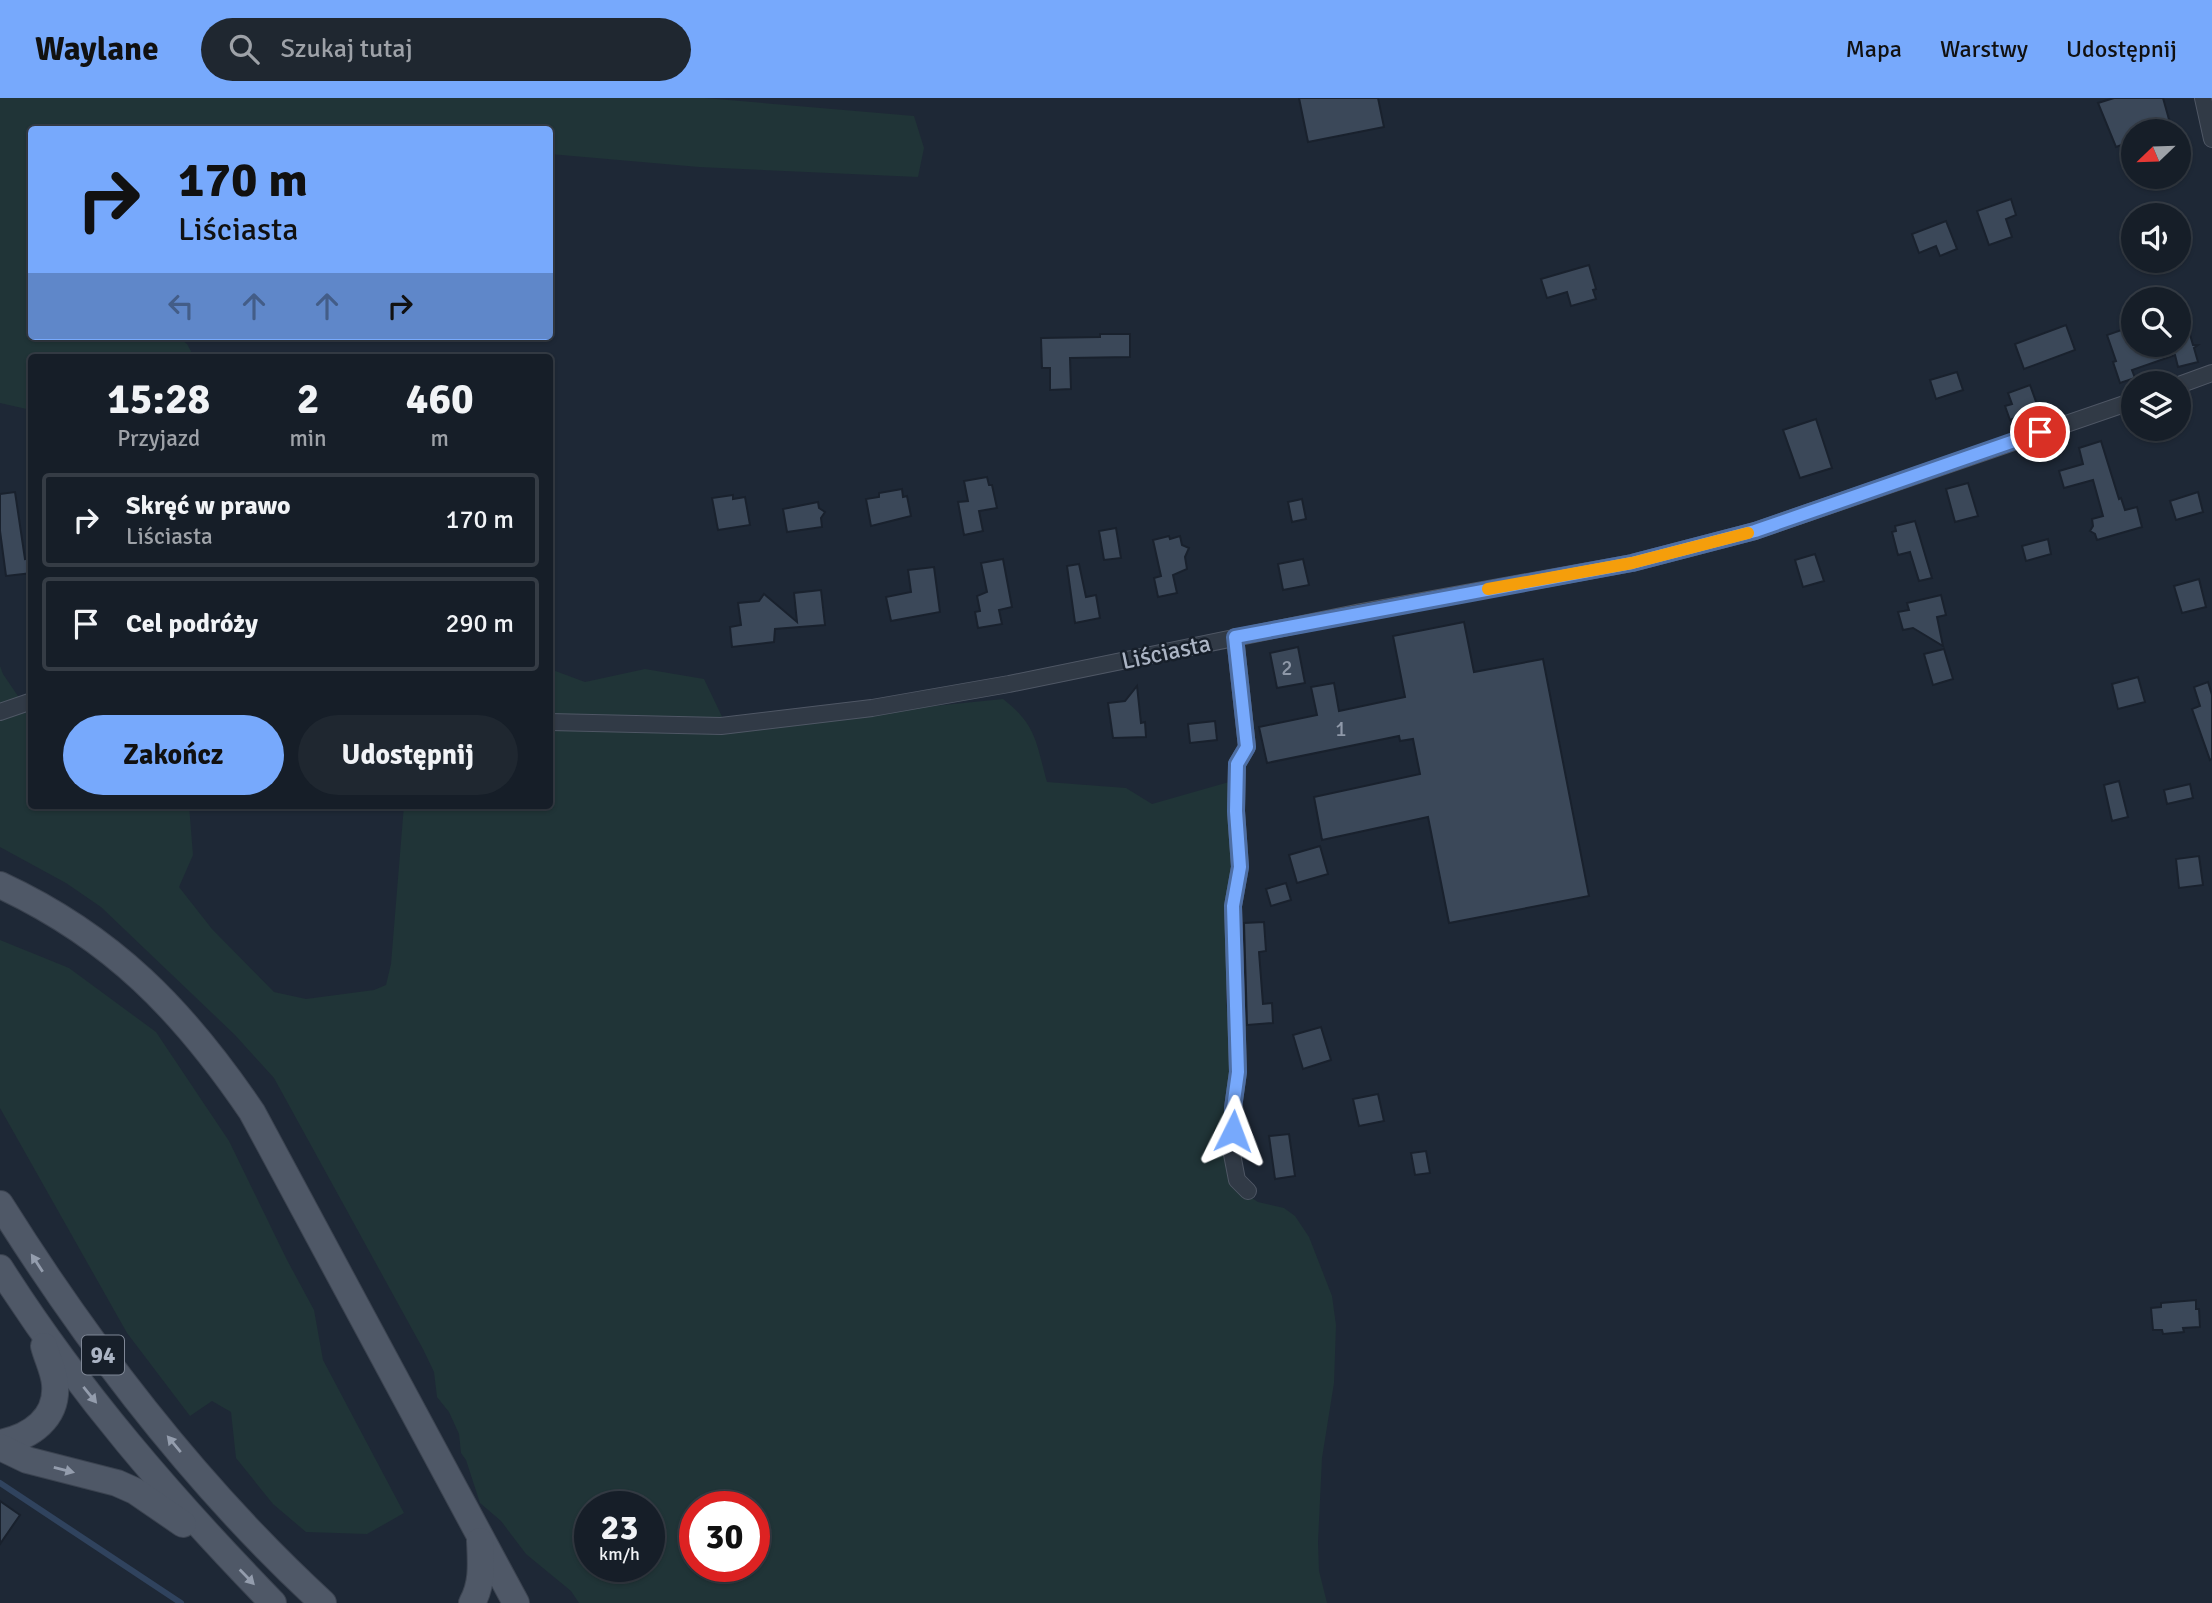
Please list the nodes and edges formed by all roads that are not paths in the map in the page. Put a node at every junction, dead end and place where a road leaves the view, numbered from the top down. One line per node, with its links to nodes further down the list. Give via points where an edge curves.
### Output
1 (2203, 98): 2 (street)
2 (2212, 139)
3 (2212, 373): 4 (street)
4 (2191, 381)
5 (2121, 405): 6 (street, Liściasta, via 1742,534 1632,563)
6 (1235, 637): 9 (street, Liściasta, via 872,708 721,726); 11 (street, via 1247,747 1237,764 1240,867 1233,906 1238,1072 1233,1154 1237,1180)
7 (28, 702): 8 (street)
8 (0, 712)
9 (553, 722)
10 (0, 884): 17 (main road, via 61,916 131,968 223,1069 252,1112)
11 (1248, 1191)
12 (0, 1204): 16 (main road, 94, one-way to 12, via 90,1339)
13 (0, 1268): 14 (main road, 94)
14 (20, 1301): 15 (main road, via 43,1343 55,1382 54,1402 37,1429); 18 (main road, 94, one-way to 18, via 75,1378)
15 (0, 1445): 18 (main road, one-way to 18, via 27,1460 135,1491)
16 (218, 1497): 20 (main road, 94); 21 (main road)
17 (480, 1536): 22 (main road, via 482,1569); 23 (main road)
18 (222, 1551): 19 (main road, 94, one-way to 19)
19 (273, 1603)
20 (323, 1603)
21 (343, 1603)
22 (472, 1603)
23 (516, 1603)

